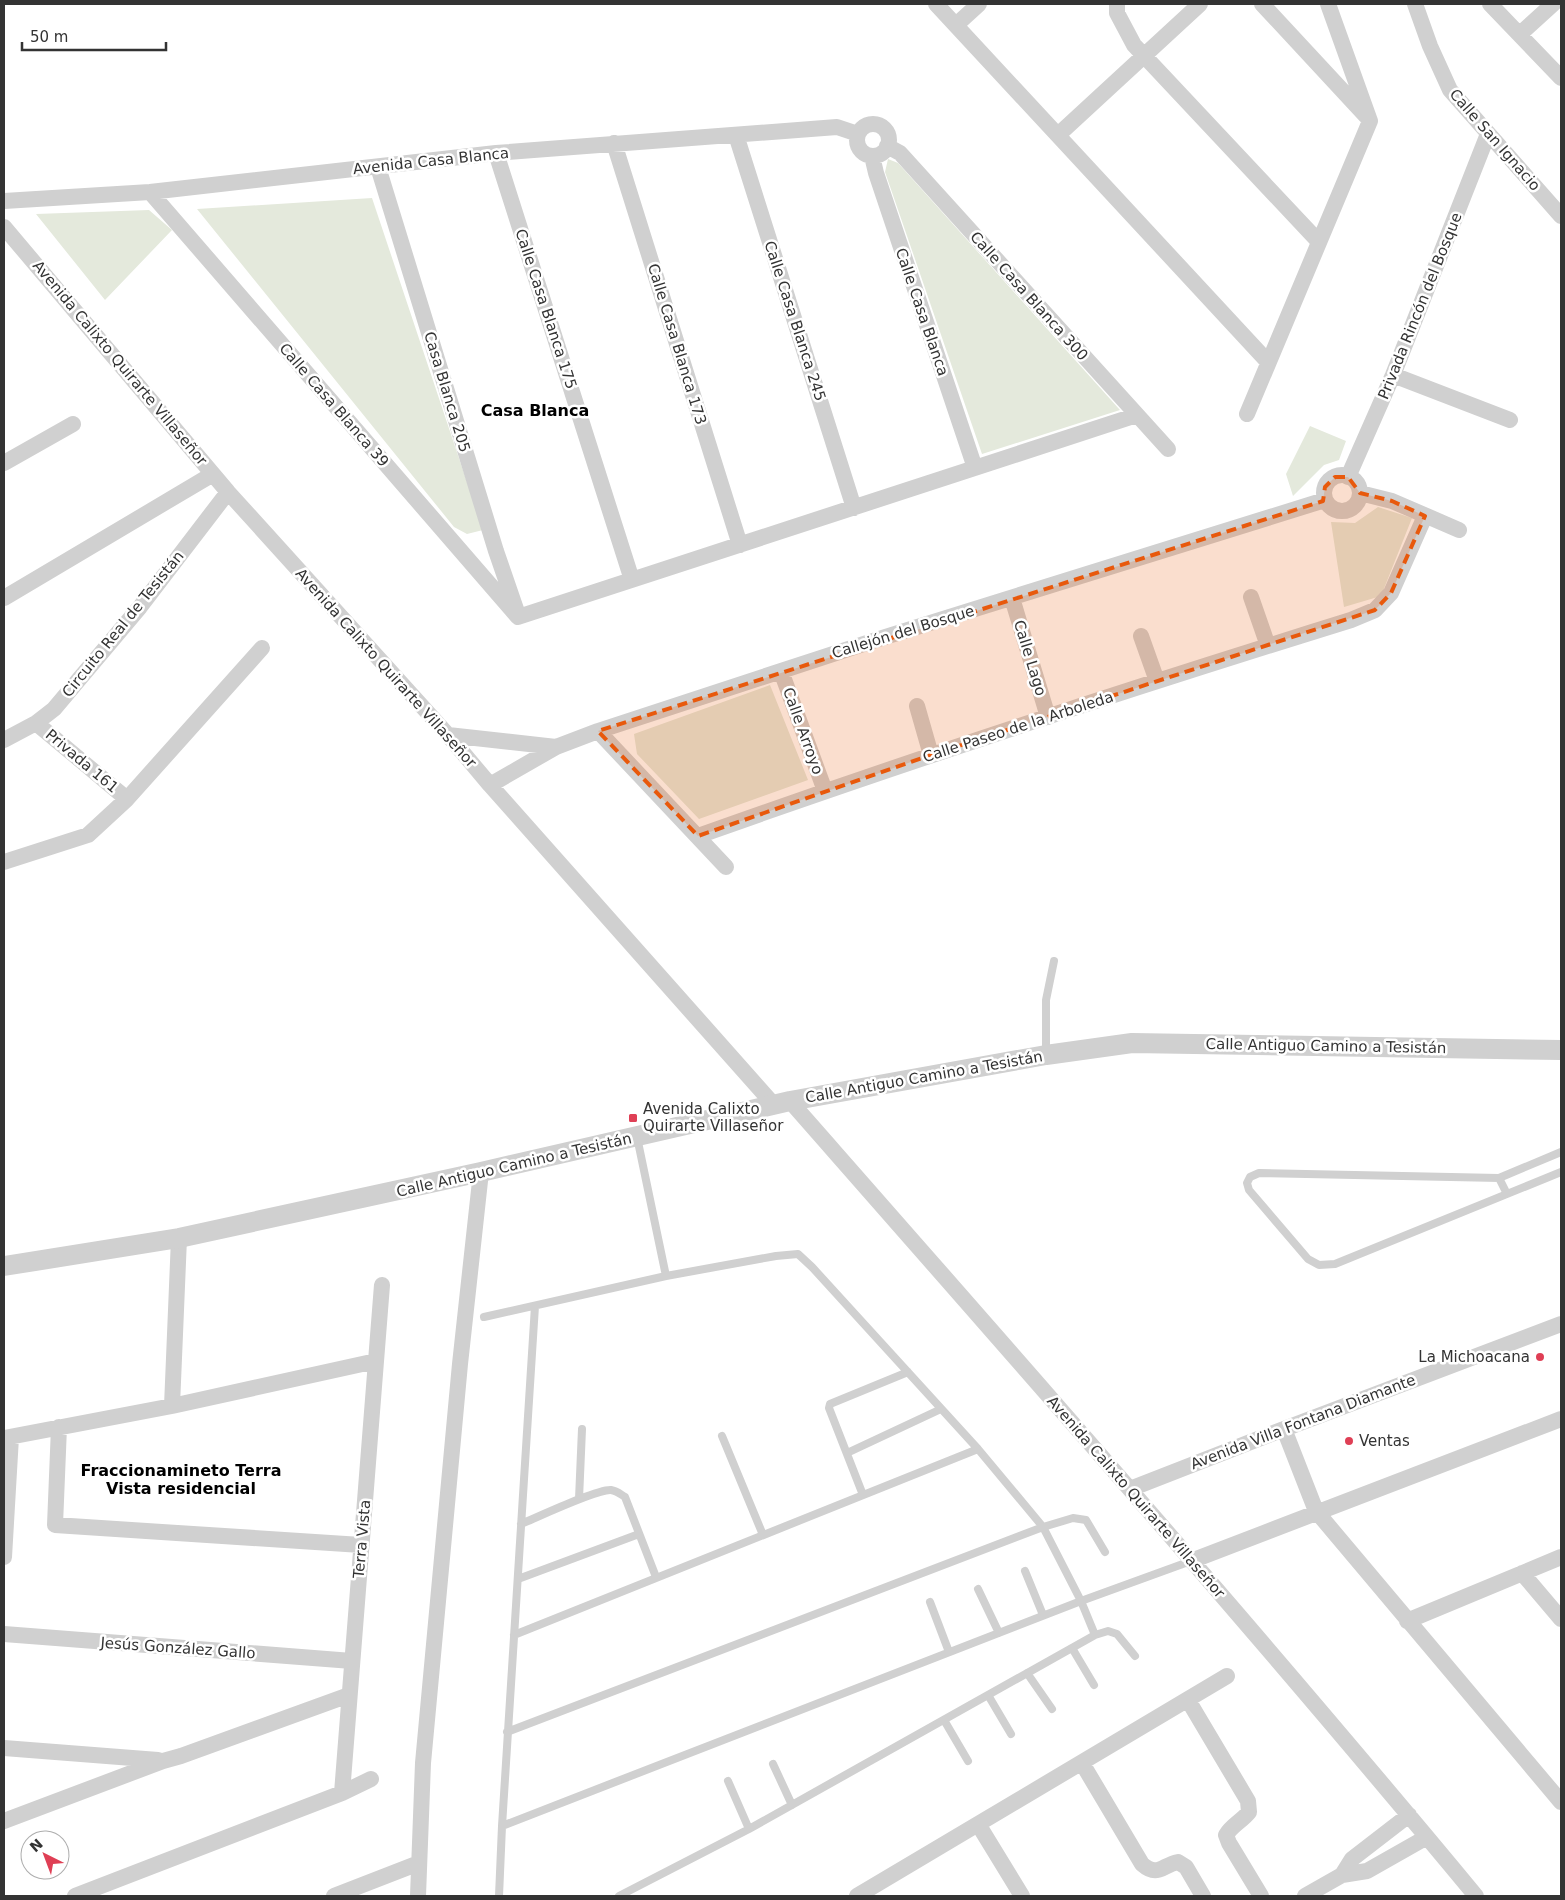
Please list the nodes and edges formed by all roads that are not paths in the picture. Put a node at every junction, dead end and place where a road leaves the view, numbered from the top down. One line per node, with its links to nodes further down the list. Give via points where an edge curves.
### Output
1 (936, 4): 10 (street)
2 (978, 4): 10 (street)
3 (1116, 4): 12 (street, via 1117,13)
4 (1200, 4): 12 (street)
5 (1262, 4): 14 (street)
6 (1328, 4): 14 (street)
7 (1415, 4): 16 (street, Calle San Ignacio, via 1450,90)
8 (1490, 4): 11 (street)
9 (1553, 4): 11 (street)
10 (956, 25): 18 (street)
11 (1520, 34): 13 (street)
12 (1143, 55): 18 (street); 28 (street)
13 (1561, 78)
14 (1370, 121): 28 (street)
15 (858, 134): 17 (street, Avenida Casa Blanca, via 836,128); 20 (street, via 867,125 879,126 888,134); 22 (street, via 861,151)
16 (1488, 134): 26 (street, Calle San Ignacio); 30 (street, Privada Rincón del Bosque)
17 (736, 135): 19 (street, Avenida Casa Blanca); 43 (street, Calle Casa Blanca 245)
18 (1058, 135): 29 (street)
19 (614, 143): 21 (street, Avenida Casa Blanca); 46 (street, Calle Casa Blanca 173)
20 (887, 146): 22 (street, via 884,152); 32 (street, Calle Casa Blanca 300, via 900,153)
21 (496, 153): 23 (street, Avenida Casa Blanca); 47 (street, Calle Casa Blanca 175)
22 (872, 156): 37 (street, Calle Casa Blanca)
23 (378, 167): 24 (street, Avenida Casa Blanca); 51 (street, Casa Blanca 205)
24 (150, 192): 25 (street, Avenida Casa Blanca); 51 (street, Calle Casa Blanca 39)
25 (4, 201)
26 (1561, 216)
27 (4, 227): 38 (street, Avenida Calixto Quirarte Villaseñor)
28 (1319, 242): 29 (street)
29 (1268, 362): 31 (street)
30 (1393, 375): 33 (street); 39 (street, Privada Rincón del Bosque)
31 (1247, 414)
32 (1137, 415): 35 (street, Calle Casa Blanca 300); 37 (street)
33 (1510, 420)
34 (73, 424): 36 (street)
35 (1168, 449)
36 (4, 463)
37 (975, 468): 43 (street)
38 (213, 474): 40 (street, Avenida Calixto Quirarte Villaseñor); 49 (street)
39 (1348, 477): 41 (street, via 1358,486); 42 (street, via 1335,477 1329,481)
40 (228, 492): 59 (street, Circuito Real de Tesistán, via 140,607 54,709); 61 (street, Avenida Calixto Quirarte Villaseñor)
41 (1360, 493): 42 (street, via 1355,506 1349,510 1335,510); 44 (street, via 1392,501)
42 (1325, 500): 50 (street, Callejón del Bosque)
43 (854, 508): 46 (street)
44 (1425, 516): 45 (street); 53 (street, Calle Paseo de la Arboleda, via 1391,593 1374,610)
45 (1459, 530)
46 (740, 545): 47 (street)
47 (632, 580): 51 (street)
48 (1251, 597): 53 (street)
49 (4, 598)
50 (1012, 598): 55 (street, Callejón del Bosque); 58 (street, Calle Lago)
51 (518, 617)
52 (1141, 636): 56 (street)
53 (1268, 646): 56 (street, Calle Paseo de la Arboleda)
54 (262, 648): 67 (street)
55 (781, 671): 60 (street, Callejón del Bosque); 66 (street, Calle Arroyo)
56 (1157, 681): 58 (street, Calle Paseo de la Arboleda)
57 (917, 706): 64 (street)
58 (1048, 718): 64 (street, Calle Paseo de la Arboleda)
59 (36, 723): 62 (street, Circuito Real de Tesistán); 67 (street, Privada 161)
60 (598, 731): 63 (street, Callejón del Bosque); 68 (street)
61 (448, 735): 63 (street); 65 (street, Avenida Calixto Quirarte Villaseñor)
62 (4, 740)
63 (556, 748): 65 (street, Callejón del Bosque)
64 (931, 755): 66 (street, Calle Paseo de la Arboleda)
65 (490, 785): 74 (street, Avenida Calixto Quirarte Villaseñor)
66 (825, 791): 68 (street, Calle Paseo de la Arboleda)
67 (127, 799): 69 (street, via 88,835)
68 (698, 836): 70 (street)
69 (4, 862)
70 (726, 868)
71 (1054, 960): 73 (lane, via 1046,1000)
72 (1561, 1050): 73 (street, Calle Antiguo Camino a Tesistán, via 1132,1043)
73 (1046, 1055): 74 (street, Calle Antiguo Camino a Tesistán)
74 (782, 1103): 75 (street, Calle Antiguo Camino a Tesistán); 100 (street, Avenida Calixto Quirarte Villaseñor)
75 (637, 1137): 77 (street, Calle Antiguo Camino a Tesistán); 83 (lane)
76 (1561, 1152): 79 (lane)
77 (481, 1172): 81 (street, Calle Antiguo Camino a Tesistán); 157 (street, via 423,1763)
78 (1561, 1172): 80 (lane)
79 (1499, 1178): 80 (lane); 80 (lane, via 1258,1173 1247,1183 1249,1190 1308,1259 1320,1265 1335,1264)
80 (1507, 1194)
81 (179, 1238): 82 (street, Calle Antiguo Camino a Tesistán); 90 (street)
82 (4, 1266)
83 (666, 1276): 85 (lane); 89 (lane, via 798,1254)
84 (382, 1285): 88 (street, Terra Vista)
85 (535, 1306): 86 (lane); 104 (lane)
86 (484, 1317)
87 (1561, 1324): 95 (street, Avenida Villa Fontana Diamante)
88 (376, 1361): 90 (street); 108 (street, Terra Vista)
89 (908, 1372): 91 (lane); 99 (lane, via 830,1404)
90 (172, 1406): 93 (street)
91 (941, 1409): 98 (lane); 99 (lane)
92 (1561, 1419): 103 (street)
93 (59, 1427): 97 (street); 108 (street, via 55,1525)
94 (582, 1429): 102 (lane)
95 (1284, 1429): 100 (street, Avenida Villa Fontana Diamante); 103 (street)
96 (722, 1436): 107 (lane)
97 (7, 1437): 110 (street)
98 (978, 1449): 101 (lane); 105 (lane)
99 (847, 1453): 101 (lane)
100 (1130, 1489): 112 (street, Avenida Calixto Quirarte Villaseñor)
101 (863, 1495): 107 (lane)
102 (579, 1499): 104 (lane); 106 (lane, via 610,1490 619,1492 625,1497)
103 (1316, 1511): 112 (street); 122 (street)
104 (521, 1524): 116 (lane)
105 (1043, 1526): 109 (lane, via 1072,1518 1086,1520); 118 (lane); 139 (lane)
106 (639, 1534): 115 (lane); 116 (lane)
107 (762, 1535): 115 (lane)
108 (361, 1545): 130 (street, Terra Vista)
109 (1105, 1552)
110 (4, 1557)
111 (1561, 1557): 114 (street)
112 (1191, 1560): 118 (lane); 151 (street, Avenida Calixto Quirarte Villaseñor)
113 (1025, 1571): 120 (lane)
114 (1522, 1573): 121 (street); 122 (street)
115 (656, 1577): 125 (lane)
116 (518, 1579): 125 (lane)
117 (978, 1589): 123 (lane)
118 (1081, 1601): 120 (lane); 126 (lane)
119 (930, 1602): 128 (lane)
120 (1043, 1615): 123 (lane)
121 (1561, 1619)
122 (1407, 1621): 149 (street)
123 (999, 1633): 128 (lane)
124 (4, 1634): 130 (street, Jesús González Gallo)
125 (514, 1635): 139 (lane)
126 (1095, 1635): 127 (lane); 129 (lane, via 1108,1631 1117,1634)
127 (1072, 1648): 131 (lane); 133 (lane)
128 (949, 1652): 154 (lane)
129 (1135, 1656)
130 (352, 1661): 134 (street, Terra Vista)
131 (1027, 1673): 135 (lane); 137 (lane)
132 (1227, 1676): 136 (street)
133 (1094, 1685)
134 (349, 1695): 142 (street); 148 (street, Terra Vista)
135 (988, 1695): 138 (lane); 140 (lane)
136 (1188, 1700): 144 (street); 168 (street, via 1248,1801 1249,1812 1226,1835)
137 (1052, 1709)
138 (944, 1720): 143 (lane); 150 (lane)
139 (507, 1732): 154 (lane)
140 (1011, 1734)
141 (4, 1748): 142 (street)
142 (163, 1761): 152 (street)
143 (968, 1761)
144 (1082, 1763): 153 (street); 167 (street, via 1142,1864 1150,1870 1159,1870 1178,1862 1186,1867)
145 (773, 1764): 150 (lane)
146 (371, 1779): 148 (street)
147 (728, 1781): 155 (lane)
148 (342, 1793): 160 (street)
149 (1561, 1802)
150 (792, 1805): 155 (lane)
151 (1409, 1815): 156 (street, Avenida Calixto Quirarte Villaseñor); 158 (street, via 1352,1859)
152 (4, 1821)
153 (978, 1824): 159 (street); 166 (street)
154 (502, 1826): 163 (lane)
155 (749, 1829): 164 (lane)
156 (1427, 1837): 158 (street, via 1367,1871); 170 (street, Avenida Calixto Quirarte Villaseñor)
157 (419, 1863): 161 (street); 162 (street)
158 (1342, 1874): 169 (street)
159 (878, 1891): 165 (street)
160 (75, 1896)
161 (334, 1896)
162 (418, 1896)
163 (499, 1896)
164 (619, 1896)
165 (857, 1896)
166 (1022, 1896)
167 (1203, 1896)
168 (1260, 1896)
169 (1305, 1896)
170 (1476, 1896)

